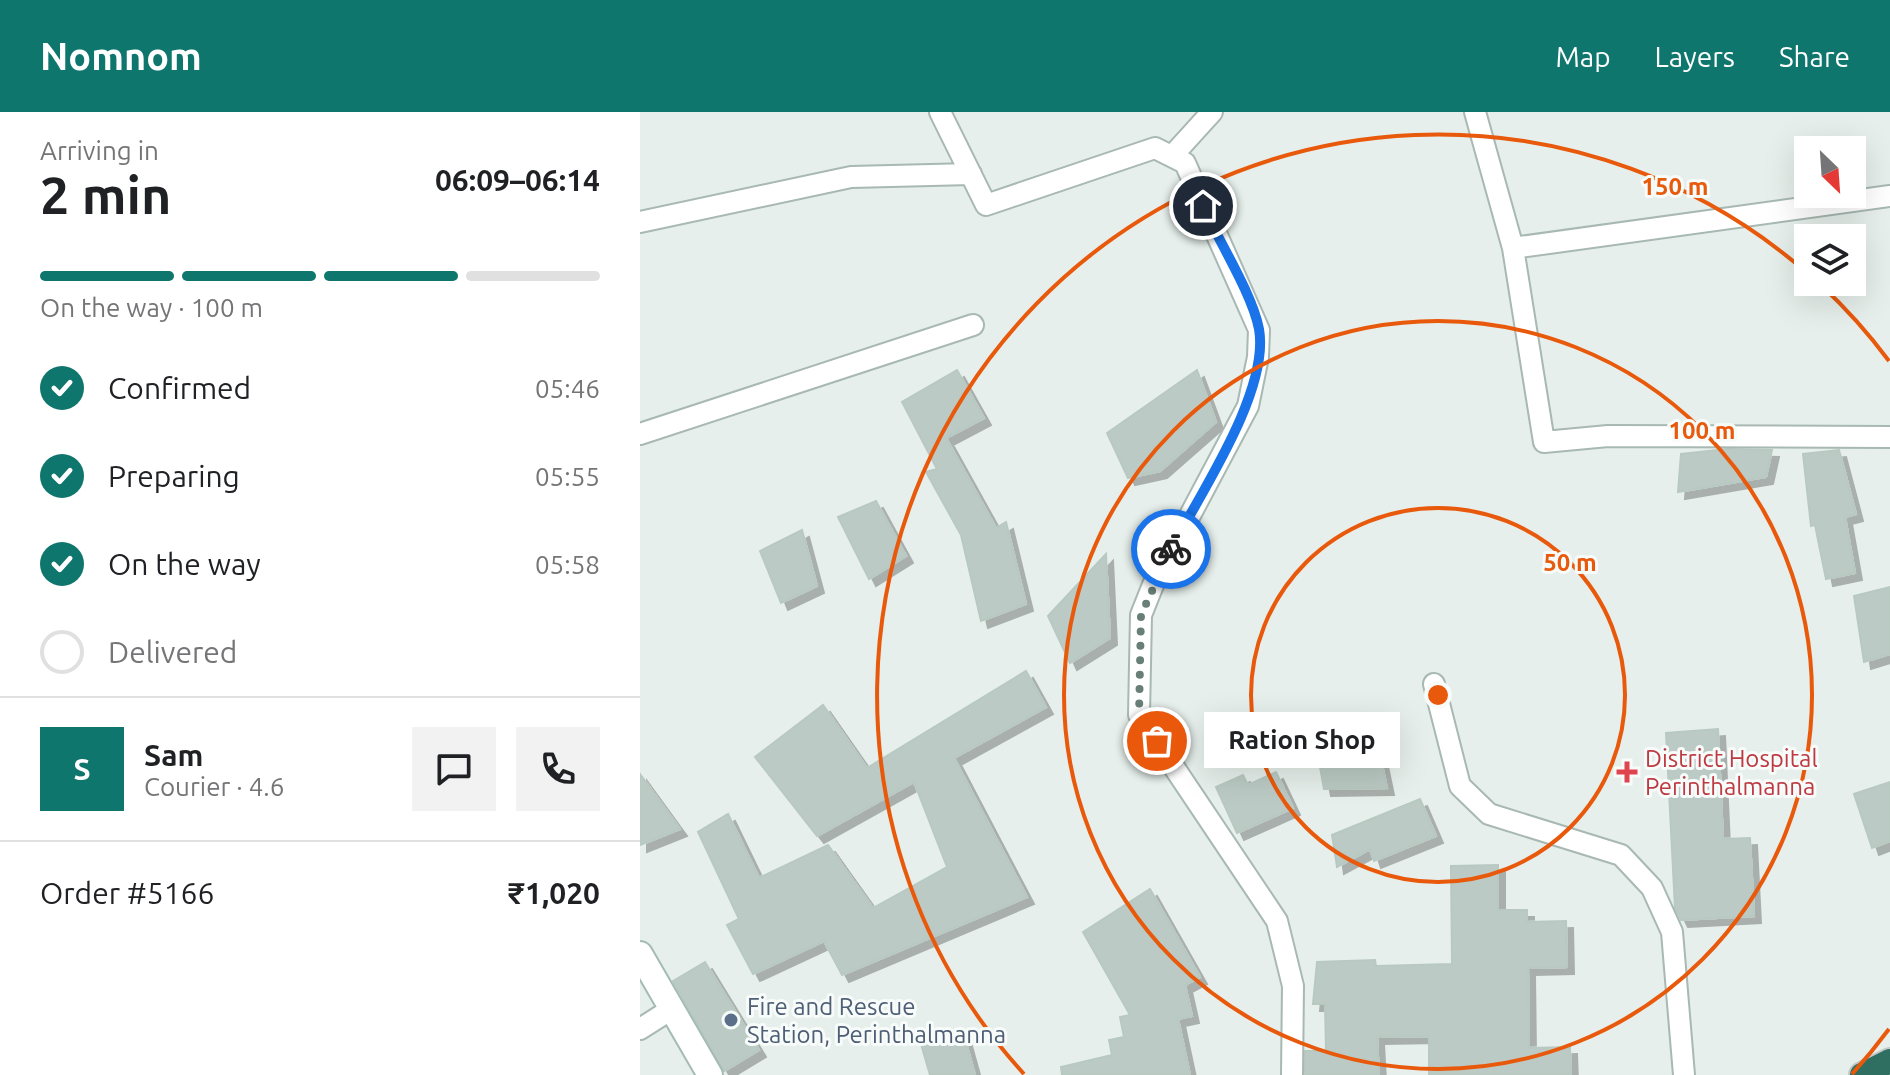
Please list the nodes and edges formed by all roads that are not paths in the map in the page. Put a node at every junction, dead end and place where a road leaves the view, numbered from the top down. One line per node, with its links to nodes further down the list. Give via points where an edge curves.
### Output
1 (940, 112): 5 (street)
2 (1212, 112): 4 (street)
3 (1475, 112): 8 (street)
4 (1172, 156): 5 (street, via 1155,148 986,205); 18 (street, via 1185,163 1252,311 1259,330 1258,357 1248,406 1141,615 1139,715 1277,921 1293,986)
5 (971, 174): 7 (street, via 851,177)
6 (1890, 196): 8 (street)
7 (641, 218)
8 (1513, 248): 11 (street, via 1544,442 1639,435)
9 (973, 325): 10 (street)
10 (640, 434)
11 (1890, 437)
12 (1434, 684): 19 (street, via 1460,786 1489,814 1621,855 1652,888 1672,932)
13 (640, 954): 14 (street)
14 (670, 1010): 15 (street); 17 (street)
15 (640, 1029)
16 (1890, 1061): 20 (highway)
17 (710, 1075)
18 (1292, 1075)
19 (1684, 1075)
20 (1862, 1075)

